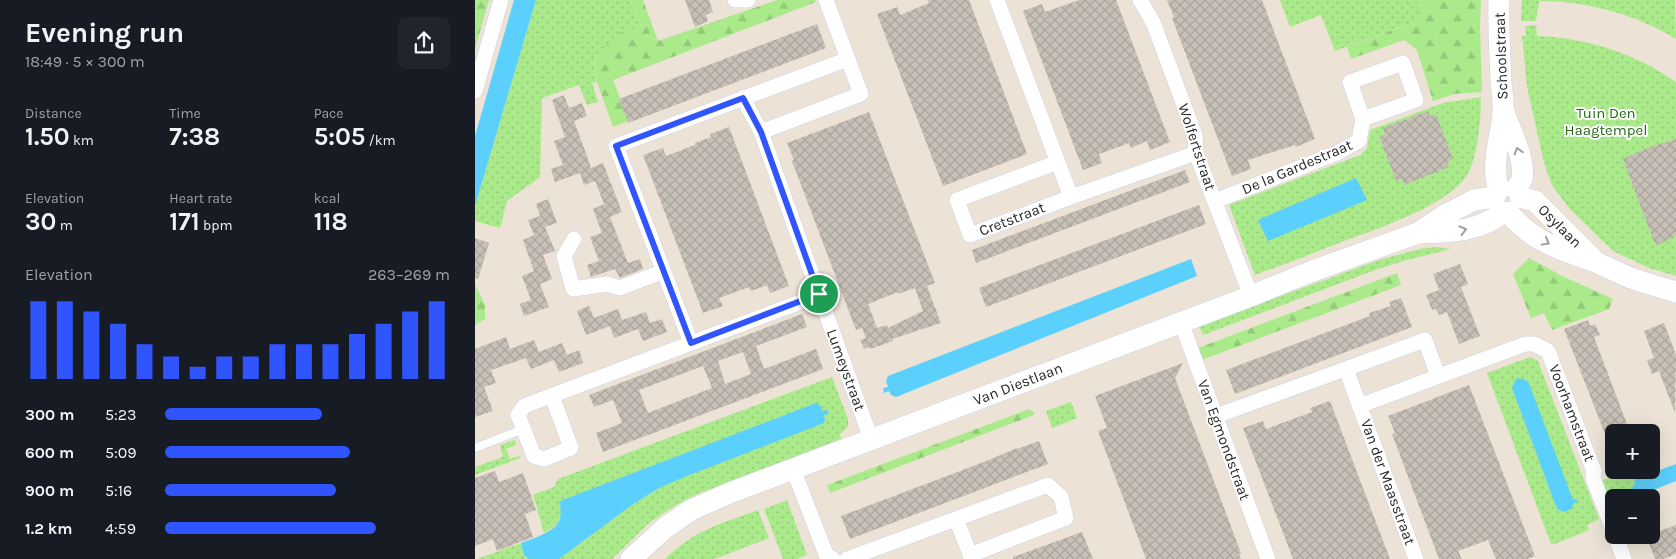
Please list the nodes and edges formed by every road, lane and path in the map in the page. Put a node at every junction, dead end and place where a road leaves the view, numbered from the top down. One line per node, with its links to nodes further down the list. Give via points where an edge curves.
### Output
1 (501, 0): 9 (street)
2 (735, 0): 3 (street)
3 (748, 0)
4 (826, 0): 8 (street)
5 (998, 0): 14 (street)
6 (1140, 0): 13 (street, Wolfertstraat, via 1153,22 1195,135)
7 (1499, 0): 16 (street, Schoolstraat, via 1503,112 1517,145 1522,180)
8 (848, 59): 10 (street); 12 (street, via 861,94)
9 (475, 92)
10 (743, 98): 12 (street, Lumeystraat); 20 (street, via 616,146)
11 (1363, 119): 11 (street, via 1416,100 1403,63 1350,82); 17 (street, De la Gardestraat, via 1359,141 1337,153)
12 (761, 132): 22 (street, Lumeystraat)
13 (1196, 154): 15 (street); 17 (street, Wolfertstraat)
14 (1058, 162): 15 (street); 15 (street, Cretstraat, via 957,200 970,235)
15 (1071, 197)
16 (1507, 199): 19 (street, Osylaan, via 1535,201); 19 (street, Osylaan, one-way to 19, via 1517,223 1531,234 1562,251); 23 (street, Van Diestlaan, via 1493,221 1455,232 1419,233)
17 (1215, 201): 23 (street, Wolfertstraat)
18 (574, 238): 20 (street, via 564,256 573,289 607,284 620,288)
19 (1596, 262): 21 (street, Osylaan)
20 (663, 271): 25 (street)
21 (1676, 292)
22 (819, 294): 25 (street); 33 (street, Lumeystraat)
23 (1251, 296): 24 (street, Van Diestlaan)
24 (1181, 322): 31 (street, Van Egmondstraat); 33 (street, Van Diestlaan)
25 (691, 343): 29 (street)
26 (1548, 351): 28 (street, Van der Maasstraat, via 1534,344 1525,344); 36 (street, Voorhamstraat, via 1594,470 1593,478)
27 (1346, 368): 28 (street, via 1425,340); 30 (street, Van der Maasstraat); 31 (street)
28 (1438, 376): 30 (street, Van der Maasstraat)
29 (552, 396): 32 (street, via 525,406 518,415); 32 (street, via 571,448 544,459 534,456)
30 (1359, 406): 44 (street, Van der Maasstraat)
31 (1215, 416): 43 (street, Van Egmondstraat)
32 (523, 429): 34 (lane)
33 (871, 439): 35 (street, Van Diestlaan)
34 (475, 448)
35 (793, 469): 40 (street, Van Diestlaan, via 691,510 665,528); 41 (street, via 826,554)
36 (1605, 509)
37 (956, 519): 39 (street); 39 (street, via 1049,484 1061,496 1065,518); 42 (street)
38 (1618, 544): 45 (street, Voorhamstraat)
39 (971, 557)
40 (631, 559)
41 (833, 559)
42 (847, 559)
43 (1268, 559)
44 (1416, 559)
45 (1624, 559)

